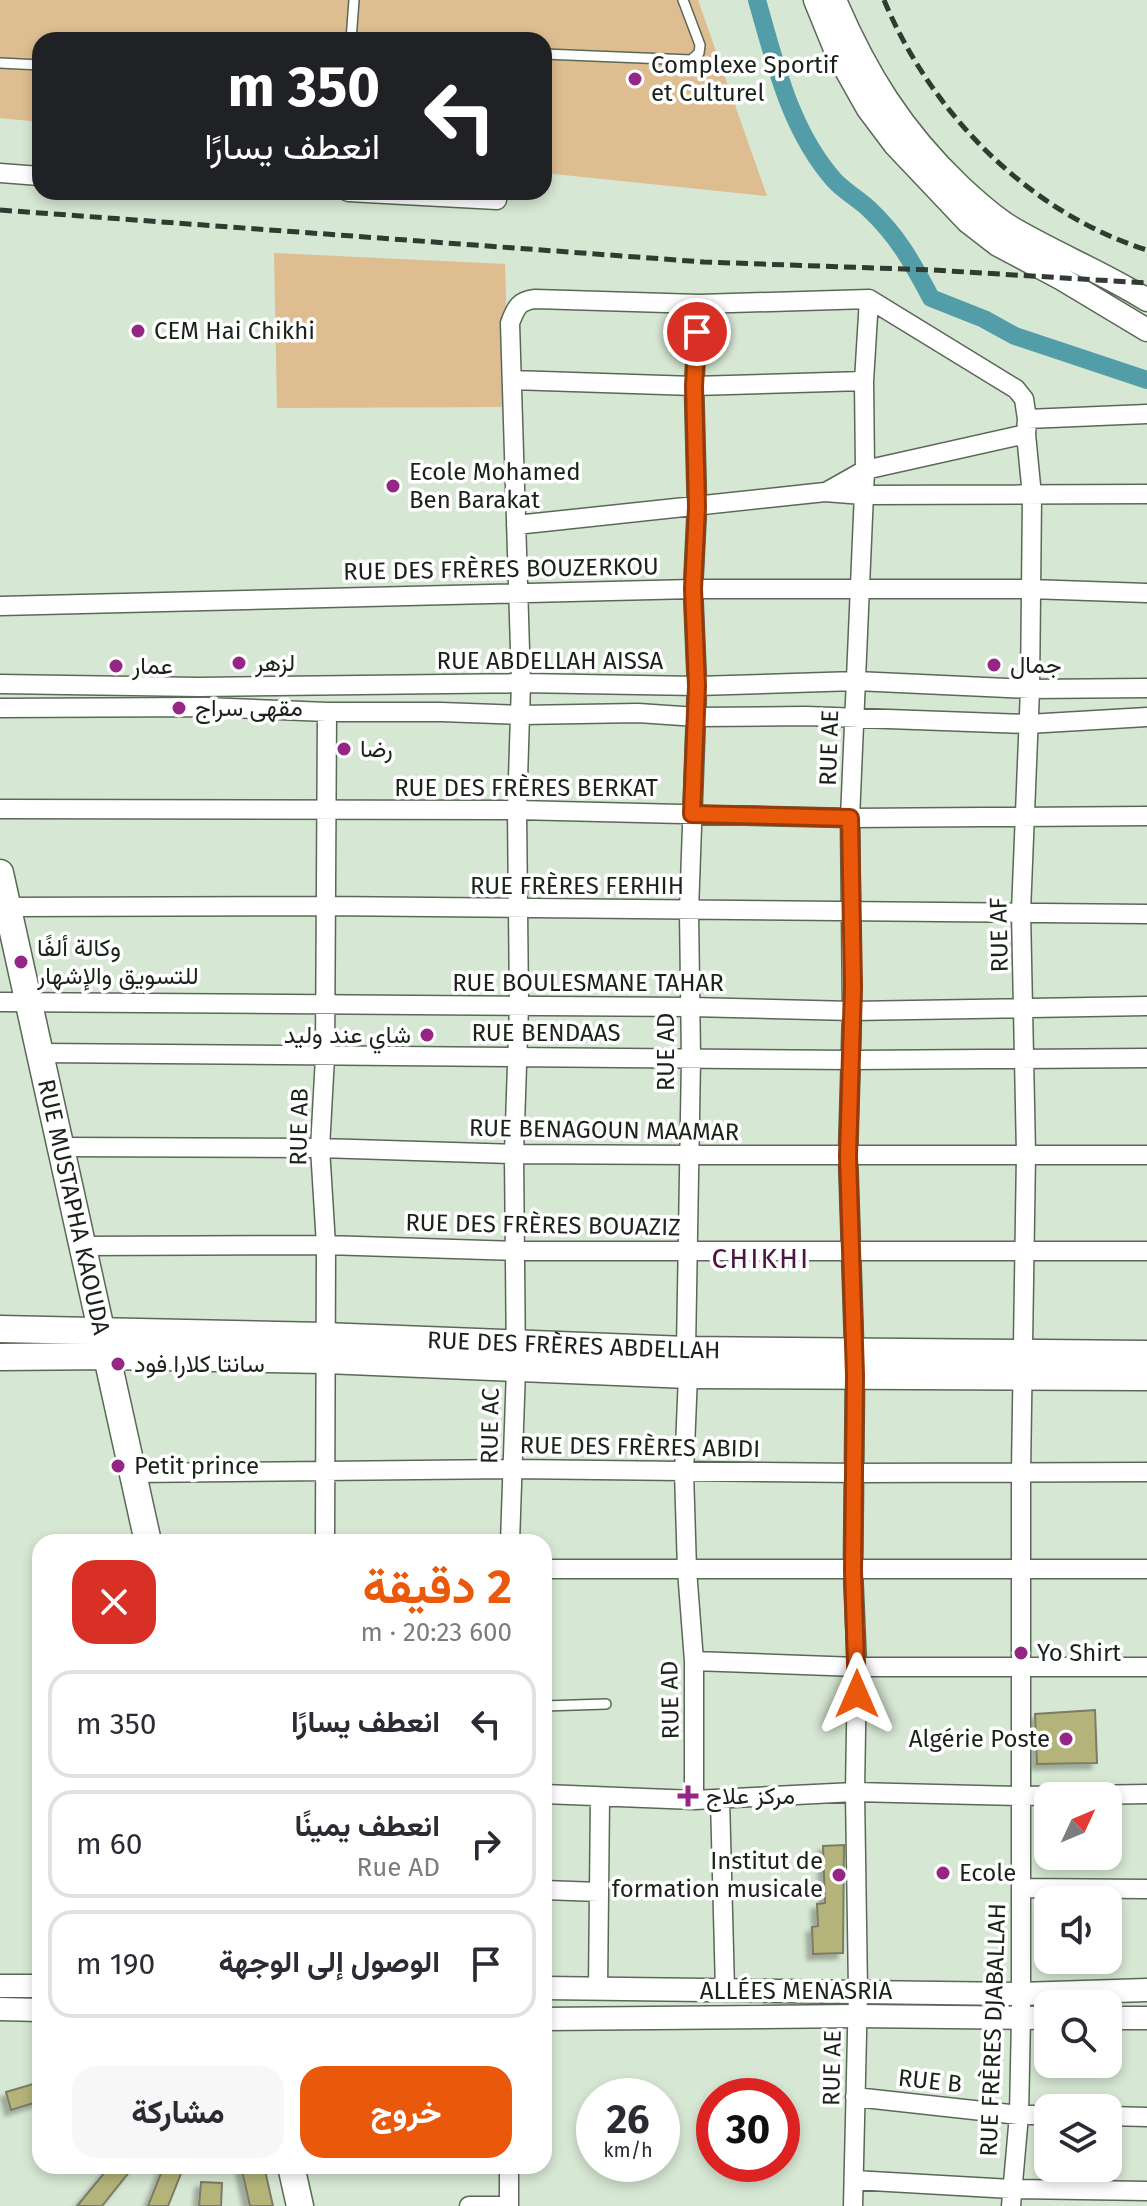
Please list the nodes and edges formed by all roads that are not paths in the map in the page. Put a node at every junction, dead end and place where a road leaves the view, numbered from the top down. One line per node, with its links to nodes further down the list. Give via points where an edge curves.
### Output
1 (354, 0): 5 (lane)
2 (683, 0): 6 (lane, via 700,45 691,60)
3 (815, 0): 14 (street, via 868,109 938,193 998,245)
4 (835, 0): 12 (street, via 881,93 940,167 1011,227)
5 (352, 32)
6 (552, 54)
7 (0, 63): 8 (lane)
8 (32, 65)
9 (0, 173): 10 (street)
10 (32, 175)
11 (869, 299): 13 (street); 16 (street, RUE AE); 19 (street, RUE AF, via 1016,389 1024,399)
12 (1147, 300)
13 (699, 304): 15 (street, RUE AC, via 524,300 510,323); 17 (street, RUE AD)
14 (1147, 330)
15 (512, 380): 17 (street); 26 (street, RUE AC)
16 (864, 381): 17 (street); 20 (street, RUE AE)
17 (694, 386): 25 (street, RUE AD)
18 (1147, 414): 19 (street)
19 (1027, 426): 20 (street); 24 (street, RUE AF)
20 (865, 470): 21 (street); 23 (street, RUE AE)
21 (825, 492): 23 (street); 25 (street)
22 (1147, 494): 24 (street)
23 (863, 495): 24 (street); 29 (street, RUE AE)
24 (1032, 496): 28 (street, RUE AF)
25 (697, 507): 26 (street); 27 (street, RUE AD)
26 (516, 525): 30 (street, RUE AC)
27 (693, 589): 29 (street, RUE DES FRÈRES BOUZERKOU); 30 (street, RUE DES FRÈRES BOUZERKOU); 36 (street, RUE AD)
28 (1030, 589): 29 (street, RUE DES FRÈRES BOUZERKOU); 31 (street, RUE DES FRÈRES BOUZERKOU); 38 (street, RUE AF)
29 (859, 590): 33 (street, RUE AE)
30 (518, 592): 32 (street, RUE DES FRÈRES BOUZERKOU); 34 (street, RUE AC)
31 (1147, 593)
32 (0, 606)
33 (856, 681): 36 (street, RUE ABDELLAH AISSA); 38 (street, RUE ABDELLAH AISSA); 44 (street, RUE AE)
34 (521, 683): 35 (street, RUE ABDELLAH AISSA); 36 (street, RUE ABDELLAH AISSA); 41 (street, RUE AC)
35 (0, 684)
36 (697, 686): 42 (street, RUE AD)
37 (1147, 688): 38 (street, RUE ABDELLAH AISSA)
38 (1030, 689): 45 (street, RUE AF)
39 (0, 708): 40 (street)
40 (327, 712): 41 (street); 48 (street, RUE AB)
41 (521, 715): 42 (street); 47 (street, RUE AC)
42 (697, 717): 44 (street); 49 (street, RUE AD)
43 (1147, 717): 45 (street)
44 (854, 719): 45 (street); 51 (street, RUE AE)
45 (1028, 724): 52 (street, RUE AF)
46 (0, 809): 48 (street, RUE DES FRÈRES BERKAT)
47 (517, 810): 48 (street, RUE DES FRÈRES BERKAT); 49 (street, RUE DES FRÈRES BERKAT); 56 (street, RUE AC)
48 (327, 811): 54 (street, RUE AB)
49 (692, 814): 51 (street, RUE DES FRÈRES BERKAT); 57 (street, RUE AD)
50 (1147, 816): 52 (street, RUE DES FRÈRES BERKAT)
51 (850, 818): 52 (street, RUE DES FRÈRES BERKAT); 59 (street, RUE AE)
52 (1026, 818): 58 (street, RUE AF)
53 (0, 873): 55 (main road, RUE MUSTAPHA KAOUDA)
54 (324, 906): 55 (street, RUE FRÈRES FERHIH); 56 (street, RUE FRÈRES FERHIH); 63 (street, RUE AB)
55 (7, 907): 61 (main road, RUE MUSTAPHA KAOUDA)
56 (519, 910): 57 (street, RUE FRÈRES FERHIH); 64 (street, RUE AC)
57 (689, 911): 59 (street, RUE FRÈRES FERHIH); 66 (street, RUE AD)
58 (1021, 912): 59 (street, RUE FRÈRES FERHIH); 60 (street, RUE FRÈRES FERHIH); 67 (street, RUE AF)
59 (853, 913): 68 (street, RUE AE)
60 (1147, 914)
61 (28, 1001): 62 (street, RUE BOULESMANE TAHAR); 63 (street, RUE BOULESMANE TAHAR); 69 (main road, RUE MUSTAPHA KAOUDA)
62 (0, 1002)
63 (324, 1006): 64 (street, RUE BOULESMANE TAHAR); 71 (street, RUE AB)
64 (519, 1006): 66 (street, RUE BOULESMANE TAHAR); 70 (street, RUE AC)
65 (1147, 1006): 67 (street, RUE BOULESMANE TAHAR)
66 (691, 1007): 68 (street, RUE BOULESMANE TAHAR); 72 (street, RUE AD)
67 (1025, 1008): 68 (street, RUE BOULESMANE TAHAR); 74 (street, RUE AF)
68 (852, 1011): 75 (street, RUE AE)
69 (40, 1053): 71 (street, RUE BENDAAS); 76 (main road, RUE MUSTAPHA KAOUDA)
70 (518, 1056): 71 (street, RUE BENDAAS); 72 (street, RUE BENDAAS); 78 (street, RUE AC)
71 (325, 1057): 77 (street, RUE AB)
72 (691, 1058): 75 (street, RUE BENDAAS); 80 (street, RUE AD)
73 (1147, 1058): 74 (street, RUE BENDAAS)
74 (1024, 1059): 75 (street, RUE BENDAAS); 79 (street, RUE AF)
75 (851, 1060): 82 (street, RUE AE)
76 (60, 1147): 77 (street, RUE BENAGOUN MAAMAR); 84 (main road, RUE MUSTAPHA KAOUDA)
77 (320, 1148): 78 (street, RUE BENAGOUN MAAMAR); 83 (street, RUE AB)
78 (514, 1154): 80 (street, RUE BENAGOUN MAAMAR); 86 (street, RUE AC)
79 (1026, 1154): 81 (street, RUE BENAGOUN MAAMAR); 82 (street, RUE BENAGOUN MAAMAR); 85 (street, RUE AF)
80 (689, 1155): 82 (street, RUE BENAGOUN MAAMAR); 87 (street, RUE AD)
81 (1147, 1155)
82 (848, 1156): 89 (street, RUE AE)
83 (326, 1245): 84 (street, RUE DES FRÈRES BOUAZIZ); 86 (street, RUE DES FRÈRES BOUAZIZ); 92 (street, RUE AB)
84 (83, 1246): 91 (main road, RUE MUSTAPHA KAOUDA)
85 (1023, 1250): 88 (street, RUE DES FRÈRES BOUAZIZ); 89 (street, RUE DES FRÈRES BOUAZIZ); 99 (street, RUE AF)
86 (516, 1251): 87 (street, RUE DES FRÈRES BOUAZIZ); 96 (street, RUE AC)
87 (688, 1251): 89 (street, RUE DES FRÈRES BOUAZIZ); 97 (street, RUE AD)
88 (1147, 1251)
89 (853, 1252): 98 (street, RUE AE)
90 (0, 1329): 91 (main road, RUE DES FRÈRES ABDELLAH)
91 (100, 1329): 92 (main road, RUE DES FRÈRES ABDELLAH); 94 (main road, RUE MUSTAPHA KAOUDA)
92 (325, 1348): 94 (main road, RUE DES FRÈRES ABDELLAH); 96 (main road, RUE DES FRÈRES ABDELLAH); 101 (street, RUE AB)
93 (1147, 1354): 99 (main road, RUE DES FRÈRES ABDELLAH)
94 (108, 1356): 95 (main road, RUE DES FRÈRES ABDELLAH); 106 (main road, RUE MUSTAPHA KAOUDA)
95 (0, 1357)
96 (516, 1357): 97 (main road, RUE DES FRÈRES ABDELLAH); 102 (street, RUE AC)
97 (687, 1362): 98 (main road, RUE DES FRÈRES ABDELLAH); 104 (street, RUE AD)
98 (854, 1362): 99 (main road, RUE DES FRÈRES ABDELLAH); 107 (street, RUE AE)
99 (1024, 1364): 100 (main road, RUE DES FRÈRES ABDELLAH); 103 (street, RUE AF)
100 (1147, 1377)
101 (324, 1469): 102 (street, RUE DES FRÈRES ABIDI); 106 (street, RUE DES FRÈRES ABIDI); 109 (street, RUE AB)
102 (514, 1469): 104 (street, RUE DES FRÈRES ABIDI); 110 (street, RUE AC)
103 (1021, 1471): 105 (street, RUE DES FRÈRES ABIDI); 107 (street, RUE DES FRÈRES ABIDI); 114 (street, RUE FRÈRES DJABALLAH)
104 (684, 1472): 107 (street, RUE DES FRÈRES ABIDI); 113 (street, RUE AD)
105 (1147, 1472)
106 (133, 1473): 108 (main road, RUE MUSTAPHA KAOUDA)
107 (856, 1473): 115 (street, RUE AE)
108 (146, 1534)
109 (325, 1534)
110 (510, 1534)
111 (552, 1569): 113 (street)
112 (1147, 1569): 114 (street)
113 (687, 1570): 115 (street); 116 (street, RUE AD)
114 (1021, 1570): 115 (street); 119 (street, RUE FRÈRES DJABALLAH)
115 (853, 1571): 117 (street, RUE AE)
116 (694, 1661): 117 (street); 128 (street, RUE AD)
117 (857, 1667): 119 (street); 122 (street, RUE AE)
118 (1147, 1667): 119 (street)
119 (1021, 1668): 125 (street, RUE FRÈRES DJABALLAH)
120 (606, 1704): 121 (lane)
121 (552, 1706)
122 (855, 1792): 125 (street); 127 (street); 139 (street, RUE AE)
123 (552, 1794): 126 (street)
124 (1147, 1794): 125 (street)
125 (1021, 1796): 129 (street, RUE FRÈRES DJABALLAH)
126 (600, 1797): 128 (street); 132 (street)
127 (720, 1799): 128 (street); 137 (street)
128 (694, 1800)
129 (1021, 1888): 130 (street); 140 (street, RUE FRÈRES DJABALLAH)
130 (1147, 1889)
131 (552, 1890): 132 (street)
132 (599, 1892): 136 (street)
133 (0, 1986): 134 (street)
134 (32, 1986)
135 (552, 1988): 136 (street)
136 (598, 1989): 137 (street)
137 (725, 1990): 139 (street)
138 (1147, 1990): 140 (street)
139 (858, 1991): 140 (street); 143 (street, RUE AE)
140 (1020, 1994): 144 (street, RUE FRÈRES DJABALLAH)
141 (0, 2009): 142 (street)
142 (32, 2010)
143 (857, 2016): 144 (street, ALLÉES MENASRIA); 148 (street, ALLÉES MENASRIA); 149 (street, RUE AE)
144 (1021, 2018): 145 (street, ALLÉES MENASRIA); 150 (street, RUE FRÈRES DJABALLAH)
145 (1034, 2018)
146 (1122, 2018): 147 (street)
147 (1147, 2018)
148 (552, 2019)
149 (855, 2097): 150 (street, RUE B); 156 (street, RUE AE)
150 (1019, 2115): 151 (street, RUE B); 158 (street, RUE FRÈRES DJABALLAH)
151 (1034, 2115)
152 (1122, 2116): 153 (street)
153 (1147, 2117)
154 (293, 2174): 159 (main road)
155 (509, 2174): 161 (street)
156 (854, 2180): 158 (street); 162 (street, RUE AE)
157 (1147, 2191): 158 (street)
158 (1011, 2197)
159 (300, 2206)
160 (469, 2206): 161 (street)
161 (509, 2206)
162 (853, 2206)

